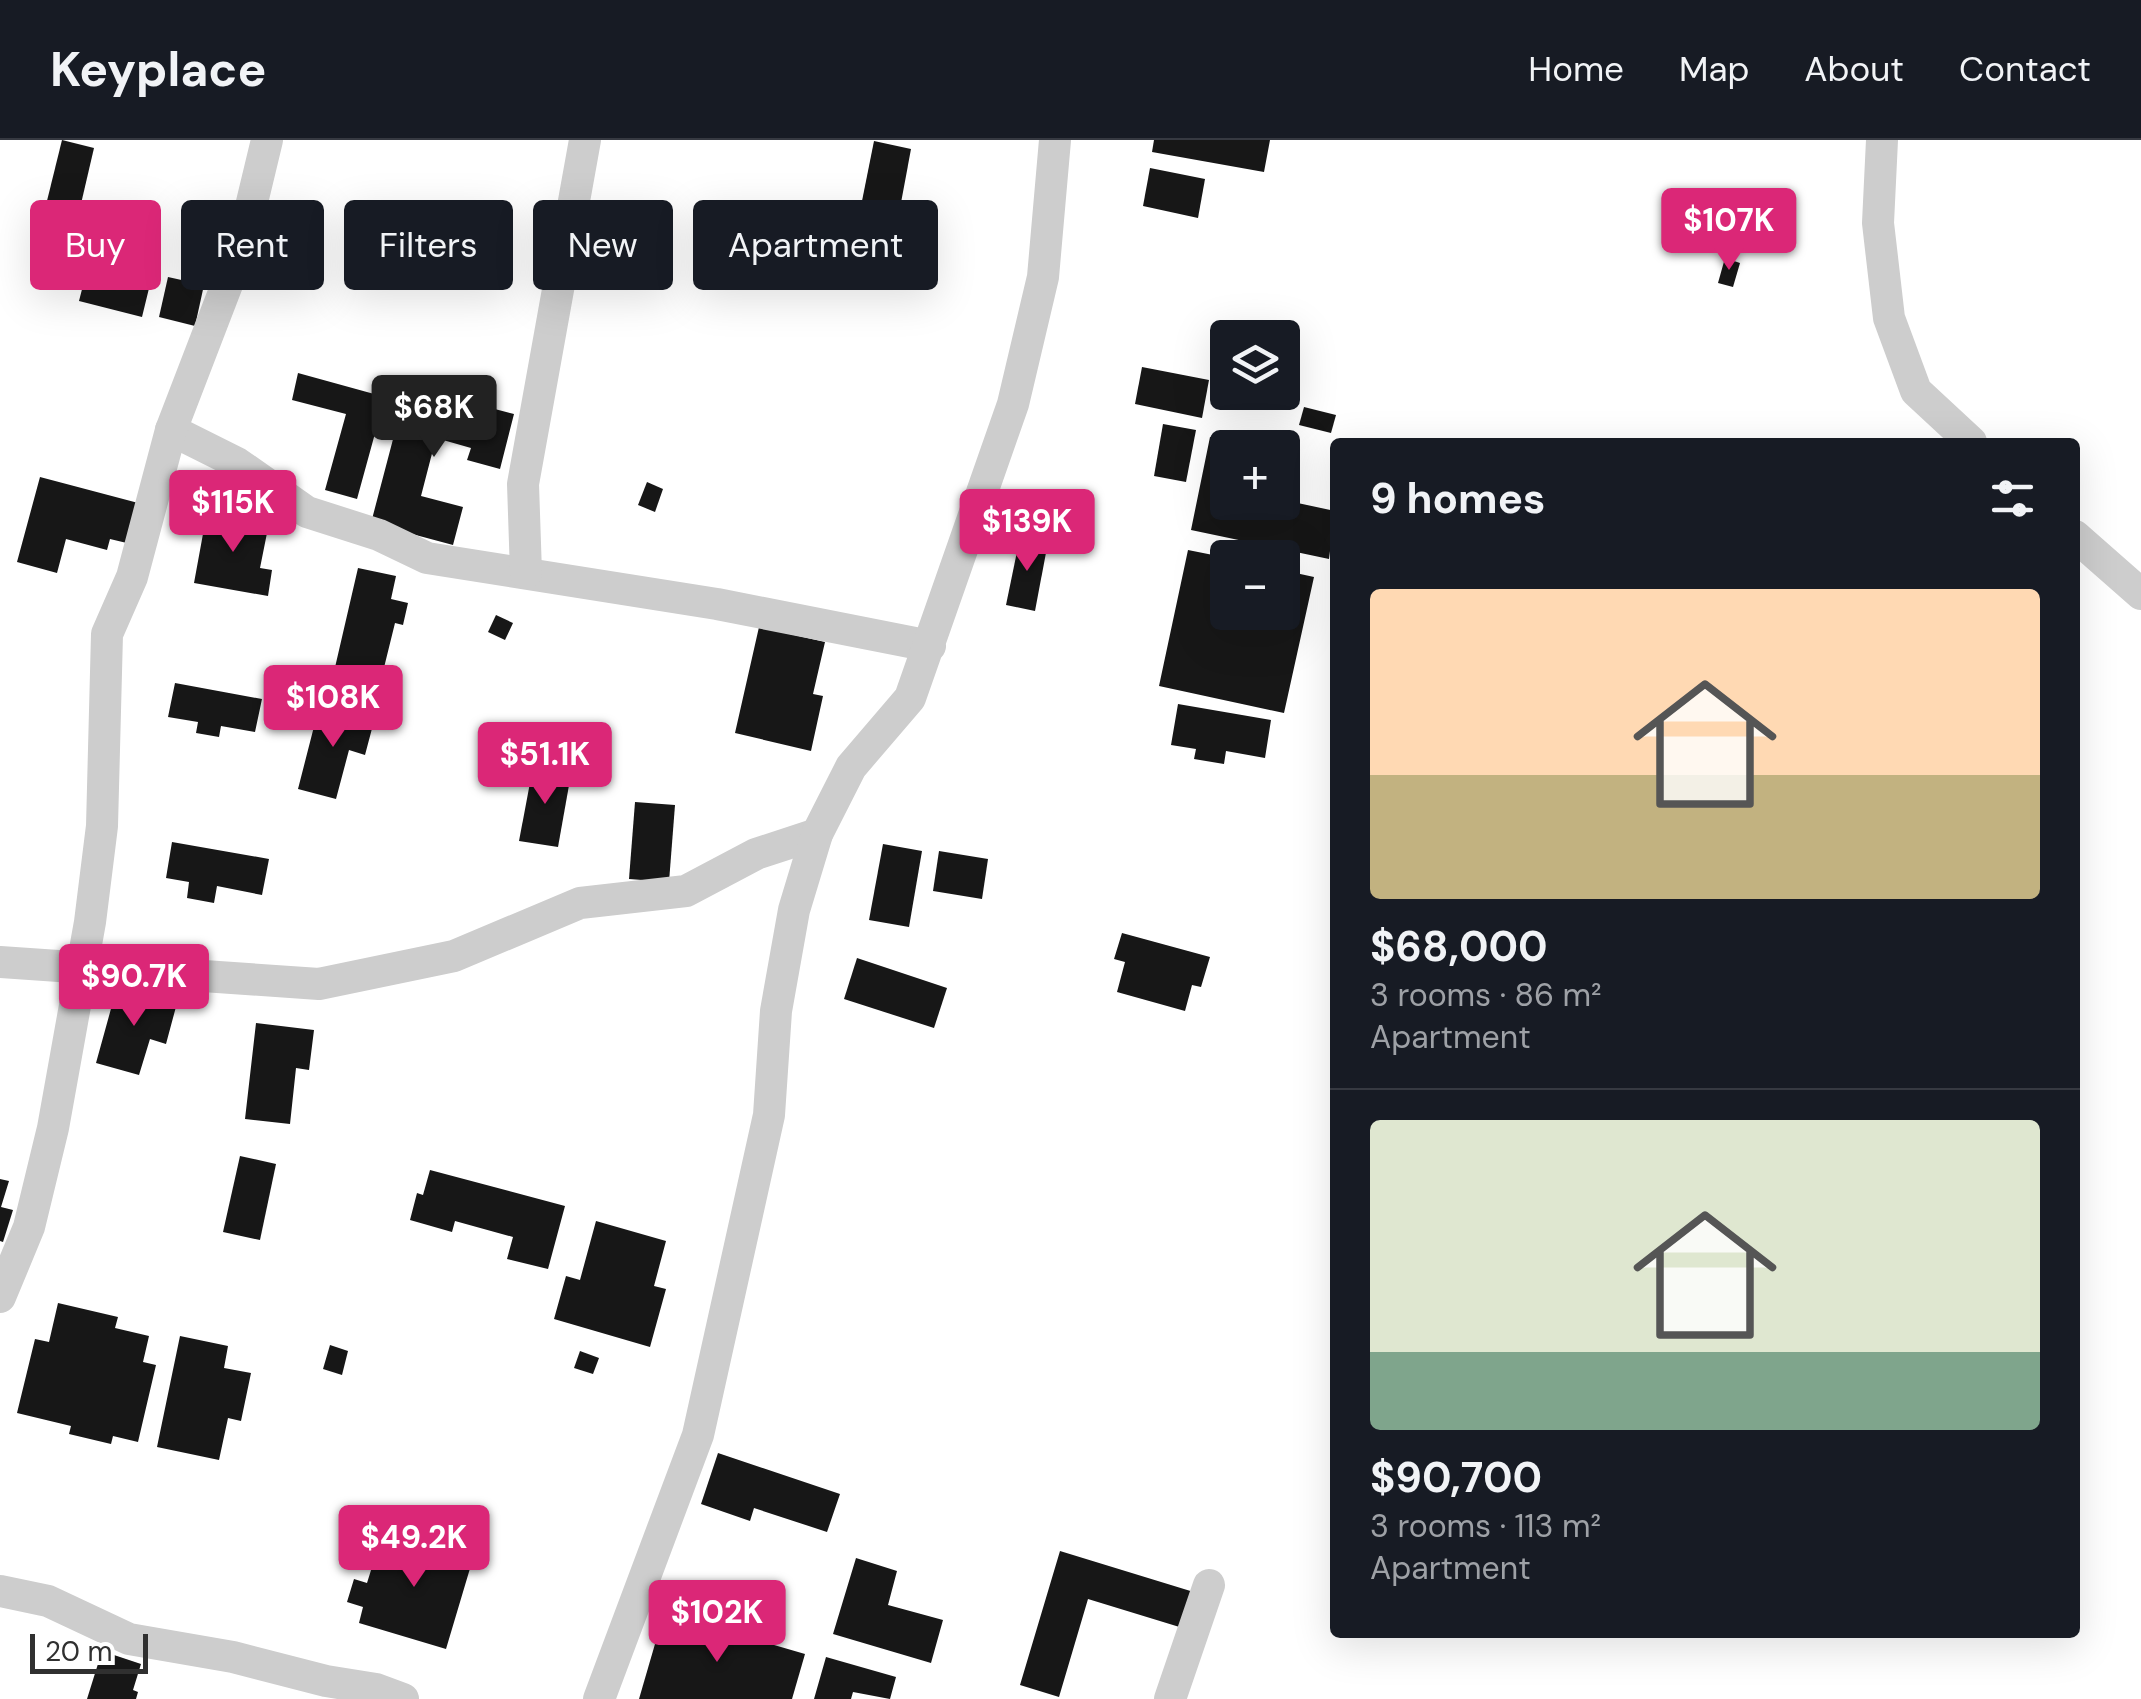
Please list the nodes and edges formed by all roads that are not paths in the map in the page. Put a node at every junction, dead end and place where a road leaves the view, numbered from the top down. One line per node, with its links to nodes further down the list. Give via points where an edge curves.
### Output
1 (268, 140): 5 (street, via 242,248)
2 (584, 140): 8 (street, via 523,484)
3 (1055, 140): 10 (street, via 1043,276 1013,404)
4 (1882, 140): 6 (street, via 1878,224 1888,318 1916,390)
5 (171, 430): 8 (street, via 237,463 308,512 427,558); 13 (street, via 132,578 107,634 102,826)
6 (1968, 438)
7 (2080, 540): 9 (street)
8 (526, 573): 10 (street)
9 (2141, 594)
10 (930, 646): 11 (street, via 910,698 851,767)
11 (818, 834): 13 (street, via 756,854 686,891 580,904 454,956 320,984); 18 (street, via 794,910 776,1012 769,1115 698,1435)
12 (0, 962): 13 (street)
13 (81, 967): 14 (street, via 30,1226)
14 (0, 1298)
15 (1209, 1585): 19 (street)
16 (0, 1591): 17 (street, via 48,1601 129,1639)
17 (403, 1699)
18 (599, 1699)
19 (1170, 1699)

